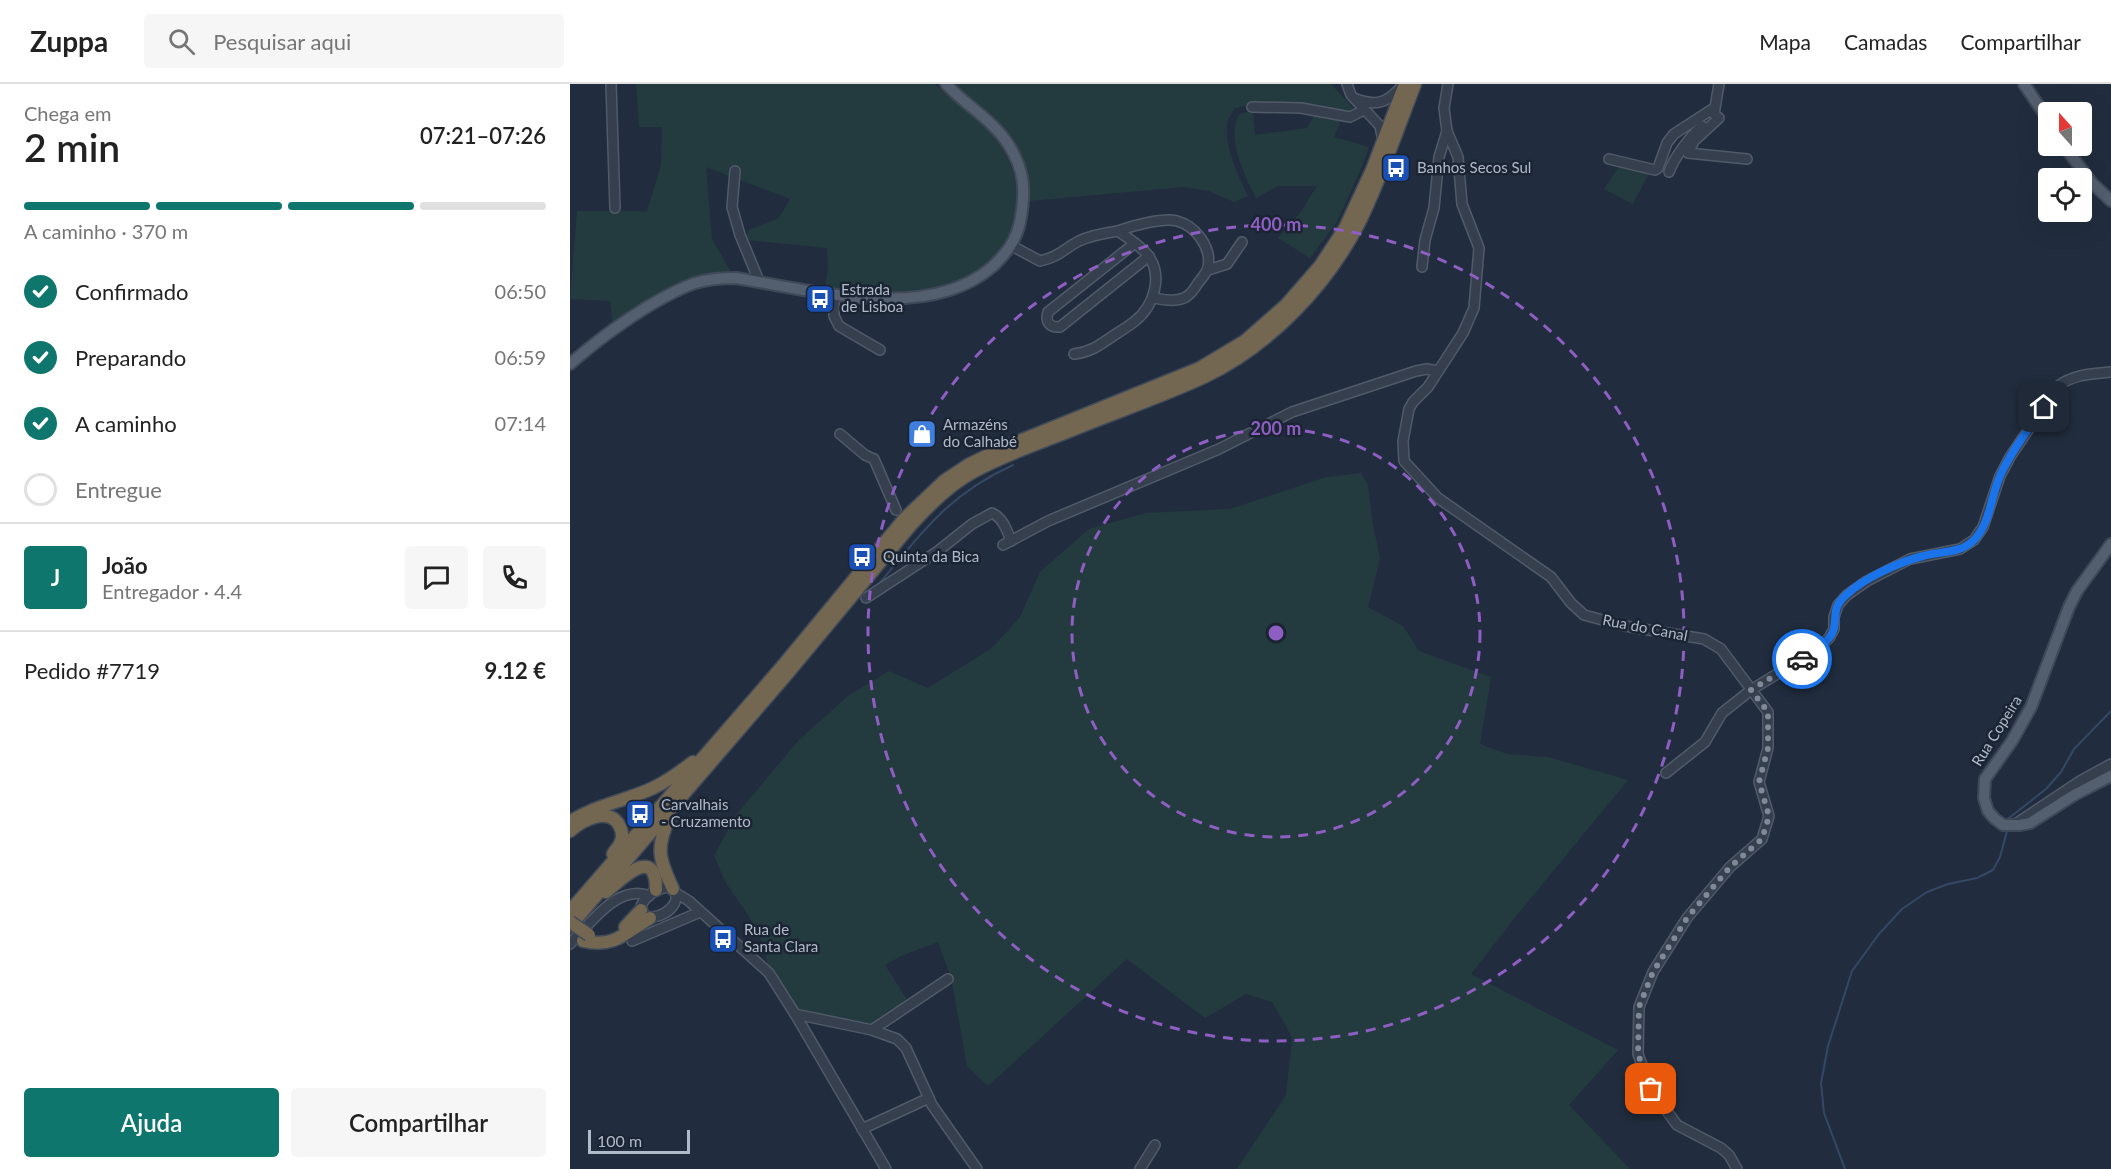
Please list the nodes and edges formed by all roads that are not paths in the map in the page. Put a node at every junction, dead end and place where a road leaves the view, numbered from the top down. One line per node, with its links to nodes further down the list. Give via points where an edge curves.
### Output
1 (611, 84): 22 (street)
2 (946, 84): 26 (main road, via 997,128 1016,159 1024,191)
3 (1347, 84): 9 (street)
4 (1405, 84): 9 (street, via 1386,100 1375,103); 15 (highway)
5 (1415, 84): 47 (highway, via 1358,224 1328,272 1293,312 1251,349 1204,377 972,472 949,489 911,525)
6 (1448, 84): 14 (street, Rua do Canal, via 1444,108)
7 (1719, 84): 13 (street)
8 (2024, 84): 10 (main road)
9 (1356, 99): 12 (street)
10 (2038, 105)
11 (1252, 107): 12 (street, via 1301,108 1350,117)
12 (1364, 110): 15 (street, via 1380,126)
13 (1714, 111): 17 (street, via 1674,134 1655,170); 18 (street, via 1719,118 1694,141 1688,153); 20 (street, via 1689,137)
14 (1447, 131): 28 (street); 36 (street, Rua do Canal, via 1458,157 1462,204 1479,248 1474,308)
15 (1383, 141): 43 (highway, via 1345,228 1320,266 1286,305 1245,341 1200,368 1007,446 944,481 904,519)
16 (2072, 156): 21 (main road)
17 (1609, 159)
18 (1747, 159)
19 (735, 171): 30 (street, via 732,207)
20 (1669, 172)
21 (2111, 201)
22 (615, 208)
23 (1118, 231): 25 (street); 26 (street, via 1079,241 1055,257 1040,261); 29 (street, via 1175,220 1186,224 1204,242)
24 (1242, 242): 29 (street, via 1227,264)
25 (1135, 243): 27 (street); 27 (street, via 1048,312 1048,324 1060,327)
26 (1012, 246): 31 (main road, via 982,275 946,292 884,298)
27 (1149, 256): 32 (street, via 1156,284)
28 (1422, 267)
29 (1208, 270): 32 (street, via 1186,297)
30 (759, 281): 31 (main road); 35 (main road, via 722,278 697,282 614,329)
31 (834, 294): 33 (street, via 838,326)
32 (1154, 298): 34 (street, via 1136,321 1089,352)
33 (880, 350)
34 (1074, 354)
35 (570, 364)
36 (1438, 371): 41 (street, via 1416,370 1292,412 1219,449 1048,521 1007,543 1005,525 994,513 988,514); 42 (street, Rua do Canal, via 1408,410 1403,441 1404,461 1438,498 1551,577 1584,615 1704,639 1721,649)
37 (2111, 372): 42 (street, via 2077,376 2058,386 2010,457 1983,527 1974,540 1960,549 1910,560 1867,581 1838,605 1834,629 1819,648)
38 (840, 434): 39 (street, via 874,459)
39 (896, 510)
40 (2111, 544): 49 (main road, Rua Copeira, via 2077,591 2031,707 1985,779 1988,811 2003,825)
41 (866, 598)
42 (1751, 690): 45 (street, via 1722,714 1705,742); 74 (street, Rua do Canal, via 1768,712 1768,748 1759,782 1769,816 1762,839 1730,867 1687,918 1653,972 1639,1007 1638,1054 1651,1089 1677,1125 1721,1148)
43 (709, 751): 48 (highway, via 652,789 594,809); 51 (highway)
44 (2111, 764): 49 (street)
45 (1666, 773)
46 (2111, 776): 49 (main road, via 2030,823)
47 (677, 803): 52 (highway, via 659,846 661,862); 56 (highway)
48 (570, 822)
49 (2014, 825)
50 (570, 831): 51 (highway, via 600,816 616,821 621,841)
51 (606, 870): 58 (highway)
52 (674, 891): 53 (street, via 668,887); 55 (street, via 677,899); 57 (street)
53 (652, 893): 54 (street); 56 (highway, via 653,871 642,867); 59 (street)
54 (624, 895): 59 (street, via 633,898); 64 (street)
55 (672, 908): 57 (street); 59 (street, via 656,917)
56 (584, 909): 60 (highway)
57 (698, 910): 63 (street); 66 (street, via 769,973)
58 (570, 911)
59 (644, 912): 62 (highway, via 616,933)
60 (570, 924): 62 (highway, bridge)
61 (570, 932): 62 (highway)
62 (586, 938)
63 (632, 941)
64 (570, 944)
65 (948, 979): 67 (street)
66 (795, 1014): 67 (street); 69 (street)
67 (872, 1030): 68 (street, via 897,1039 906,1047)
68 (929, 1098): 69 (street); 72 (street)
69 (862, 1129): 71 (street)
70 (1155, 1145): 73 (street)
71 (886, 1169)
72 (977, 1169)
73 (1140, 1169)
74 (1737, 1169)

